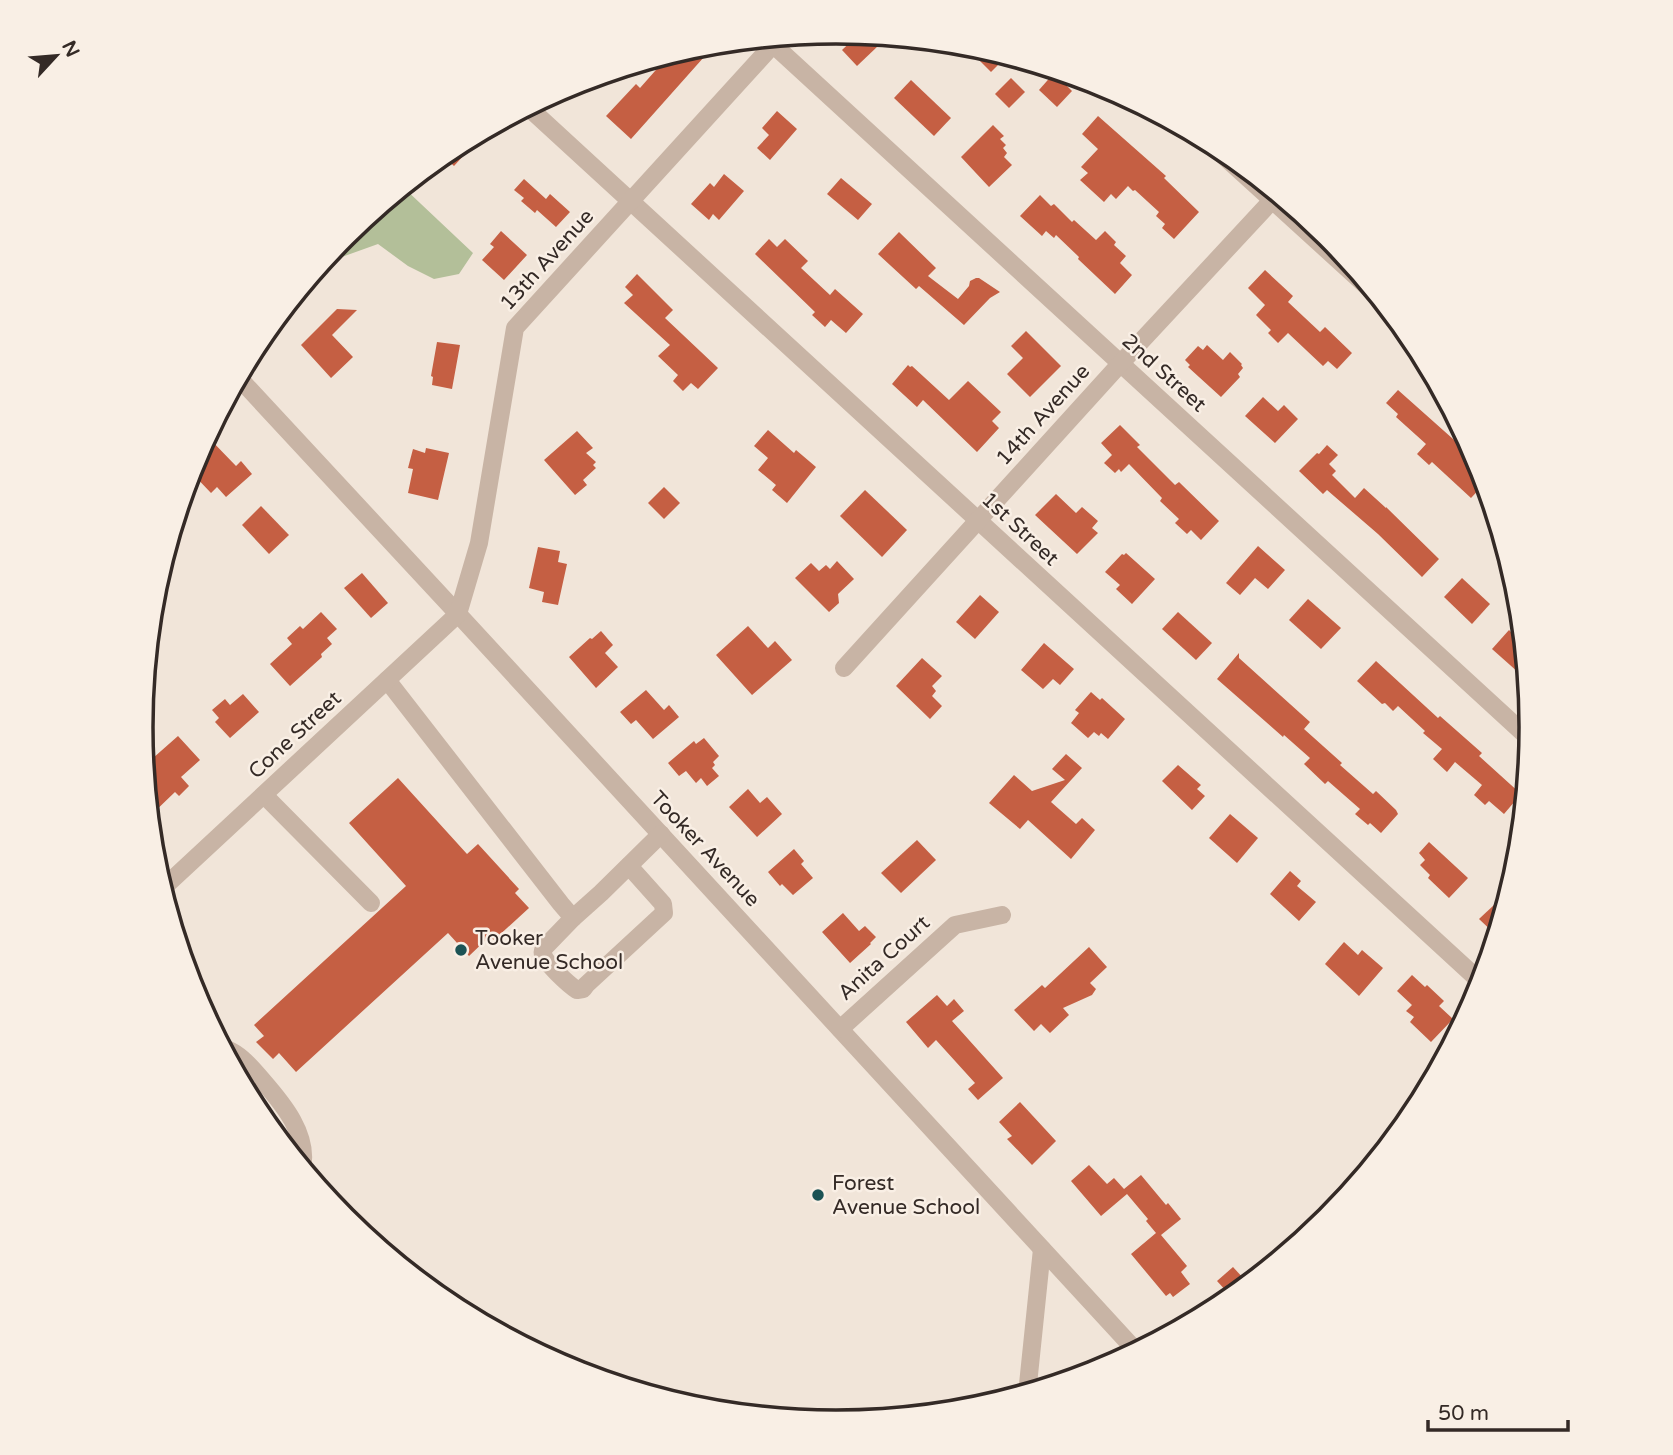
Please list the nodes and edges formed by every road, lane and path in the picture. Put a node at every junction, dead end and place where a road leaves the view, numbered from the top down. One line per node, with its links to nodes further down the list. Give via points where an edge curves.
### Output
1 (780, 46): 6 (street, 2nd Street)
2 (766, 48): 4 (street, 13th Avenue)
3 (535, 113): 4 (street, 1st Street)
4 (631, 200): 8 (street, 1st Street); 9 (street, 13th Avenue, via 514,328 480,543)
5 (1272, 200): 6 (street, 14th Avenue)
6 (1120, 364): 8 (street, 14th Avenue); 12 (street, 2nd Street)
7 (245, 384): 9 (street, Tooker Avenue)
8 (977, 520): 10 (street, 14th Avenue); 20 (street, 1st Street)
9 (458, 614): 11 (street, Cone Street); 14 (street, Tooker Avenue)
10 (844, 668)
11 (387, 680): 13 (street, Cone Street); 19 (street)
12 (1520, 730)
13 (264, 795): 16 (street, Cone Street); 17 (street)
14 (661, 834): 15 (street); 21 (street, Tooker Avenue)
15 (629, 866): 19 (street); 19 (street, via 663,904 664,913 577,990 542,953)
16 (171, 881)
17 (370, 903)
18 (1002, 915): 21 (street, Anita Court, via 955,925)
19 (573, 918)
20 (1473, 975)
21 (840, 1029): 24 (street, Tooker Avenue)
22 (236, 1055): 23 (street, via 285,1107)
23 (303, 1154)
24 (1042, 1249): 25 (street, Tooker Avenue); 26 (street)
25 (1130, 1345)
26 (1028, 1383)

